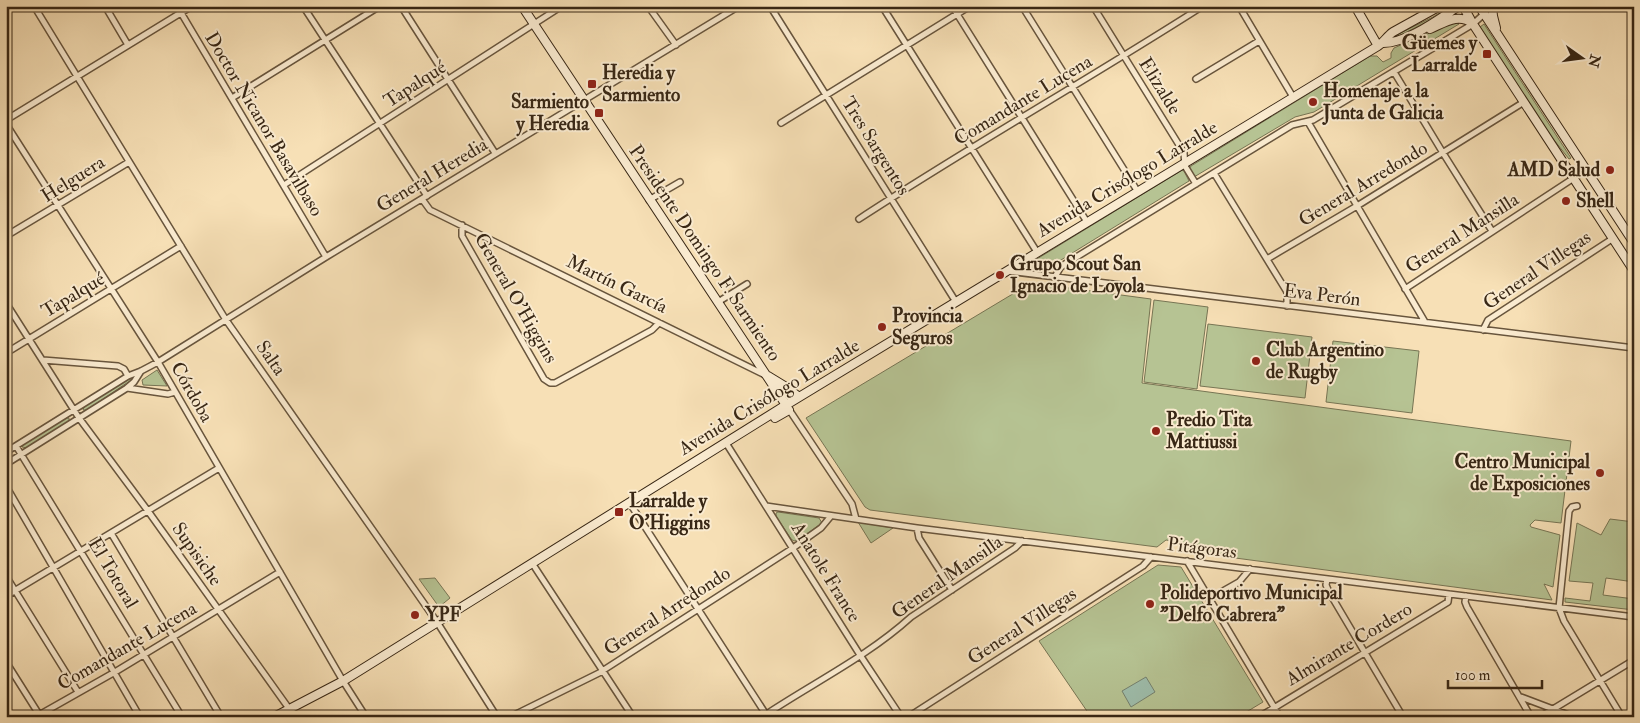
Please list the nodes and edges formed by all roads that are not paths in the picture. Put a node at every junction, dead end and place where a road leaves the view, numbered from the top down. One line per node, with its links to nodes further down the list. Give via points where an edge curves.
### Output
1 (34, 6): 40 (street, Salta)
2 (105, 6): 35 (street)
3 (177, 6): 26 (street, Doctor Nicanor Basavilbaso)
4 (192, 6): 26 (street)
5 (303, 6): 31 (street)
6 (380, 6): 31 (street)
7 (401, 6): 42 (street)
8 (522, 6): 28 (main road, Presidente Domingo F. Sarmiento)
9 (562, 6): 28 (street, Tapalqué)
10 (648, 6): 36 (street)
11 (739, 6): 36 (street, General Heredia)
12 (770, 6): 44 (street, Tres Sargentos)
13 (882, 6): 37 (street)
14 (952, 6): 27 (street)
15 (970, 6): 27 (street)
16 (1022, 6): 43 (street)
17 (1093, 6): 38 (street, Elizalde)
18 (1202, 6): 38 (street, Comandante Lucena)
19 (1239, 6): 32 (street)
20 (1355, 6): 34 (main road)
21 (1440, 6): 34 (main road, Avenida Crisólogo Larralde, via 1386,36)
22 (1459, 6): 30 (main road, Avenida Crisólogo Larralde)
23 (1463, 6): 29 (main road)
24 (1492, 6): 33 (main road)
25 (1481, 10): 29 (street); 33 (main road)
26 (181, 13): 35 (street); 46 (street, Doctor Nicanor Basavilbaso)
27 (957, 14): 37 (street); 49 (street)
28 (534, 24): 42 (street, Tapalqué); 47 (main road, Presidente Domingo F. Sarmiento)
29 (1473, 24): 30 (main road, via 1456,18); 39 (street); 48 (main road)
30 (1410, 36): 34 (main road, Avenida Crisólogo Larralde)
31 (325, 41): 46 (street); 53 (street)
32 (1259, 41): 41 (street); 45 (street)
33 (1501, 42): 59 (main road)
34 (1380, 44): 45 (main road, Avenida Crisólogo Larralde)
35 (128, 45): 40 (street)
36 (676, 45): 47 (street, General Heredia)
37 (907, 45): 44 (street); 54 (street)
38 (1124, 56): 43 (street, Comandante Lucena); 58 (street, Elizalde, via 1184,153)
39 (1394, 72): 51 (street); 56 (street)
40 (77, 77): 50 (street); 57 (street, Salta)
41 (1196, 79)
42 (449, 80): 53 (street, Tapalqué); 55 (street)
43 (1073, 87): 49 (street, Comandante Lucena); 65 (street)
44 (826, 95): 52 (street); 67 (street, Tres Sargentos)
45 (1293, 97): 58 (main road, Avenida Crisólogo Larralde)
46 (232, 98): 64 (street, Doctor Nicanor Basavilbaso)
47 (584, 101): 55 (street, General Heredia); 68 (main road, Presidente Domingo F. Sarmiento)
48 (1524, 102): 56 (street, General Arredondo); 61 (main road)
49 (1022, 118): 54 (street, Comandante Lucena); 72 (street)
50 (6, 122): 69 (street, Córdoba)
51 (1308, 122): 60 (street, via 1292,125); 70 (street)
52 (782, 123)
53 (381, 124): 64 (street, Tapalqué); 66 (street)
54 (971, 148): 67 (street, Comandante Lucena); 79 (street)
55 (495, 153): 66 (street, General Heredia)
56 (1442, 153): 70 (street, General Arredondo); 74 (street)
57 (129, 162): 69 (street, Helguera); 78 (street, Salta)
58 (1185, 162): 63 (street, Elizalde); 65 (main road, Avenida Crisólogo Larralde)
59 (1586, 170): 61 (street, General Mansilla); 77 (main road)
60 (1214, 173): 63 (street); 81 (street)
61 (1574, 178): 74 (street, General Mansilla); 76 (main road)
62 (680, 182): 68 (street)
63 (1196, 184): 84 (street, via 1065,264)
64 (284, 186): 80 (street, Doctor Nicanor Basavilbaso)
65 (1138, 192): 72 (main road, Avenida Crisólogo Larralde)
66 (425, 197): 73 (street, Martín García, via 430,210); 80 (street, General Heredia)
67 (891, 198): 71 (street, Comandante Lucena); 89 (street, Tres Sargentos)
68 (649, 200): 88 (main road, Presidente Domingo F. Sarmiento)
69 (59, 206): 75 (street, Helguera); 86 (street, Córdoba)
70 (1357, 206): 81 (street, General Arredondo); 87 (street)
71 (859, 219)
72 (1087, 222): 79 (main road, Avenida Crisólogo Larralde)
73 (462, 226): 94 (street, Martín García); 94 (street, General O'Higgins, via 462,236 544,379 550,383 652,330)
74 (1492, 231): 87 (street, General Mansilla)
75 (6, 236)
76 (1612, 238): 83 (main road); 95 (street, General Villegas, via 1488,320)
77 (1634, 244)
78 (181, 246): 86 (street, Tapalqué); 92 (street, Salta)
79 (1037, 252): 82 (main road, Avenida Crisólogo Larralde)
80 (326, 257): 92 (street, General Heredia)
81 (1267, 259): 91 (street, via 1287,292)
82 (1006, 271): 84 (street, Eva Perón); 89 (main road, Avenida Crisólogo Larralde)
83 (1634, 271)
84 (1055, 277): 91 (street, Eva Perón)
85 (747, 284): 88 (street)
86 (112, 289): 96 (street, Tapalqué); 100 (street, Córdoba)
87 (1405, 289): 93 (street)
88 (718, 302): 102 (main road, Presidente Domingo F. Sarmiento)
89 (956, 302): 106 (main road, Avenida Crisólogo Larralde)
90 (6, 303): 96 (street, Supisiche)
91 (1287, 306): 93 (street, Eva Perón)
92 (226, 320): 100 (street, General Heredia); 146 (street, Salta)
93 (1425, 322): 95 (street, Eva Perón)
94 (659, 323): 102 (street, Martín García)
95 (1482, 330): 97 (street, Eva Perón)
96 (30, 339): 98 (street, Tapalqué); 99 (street, Supisiche)
97 (1634, 348)
98 (6, 353)
99 (44, 360): 103 (street, via 118,366); 108 (street, Supisiche)
100 (158, 362): 101 (street, General Heredia); 105 (street, Córdoba)
101 (141, 371): 103 (street, General Heredia); 104 (street, General Heredia)
102 (767, 375): 106 (main road, Martín García); 107 (main road, Presidente Domingo F. Sarmiento)
103 (128, 376): 108 (street, General Heredia)
104 (127, 388): 105 (street, via 168,394); 109 (street, General Heredia)
105 (176, 392): 115 (street, Córdoba)
106 (799, 397): 107 (main road, Avenida Crisólogo Larralde)
107 (788, 407): 110 (main road, Avenida Crisólogo Larralde); 122 (street, Presidente Domingo F. Sarmiento, via 852,504)
108 (74, 410): 109 (street, Supisiche); 111 (street, General Heredia)
109 (79, 418): 113 (street, General Heredia); 120 (street, Supisiche)
110 (726, 443): 117 (main road, Avenida Crisólogo Larralde); 118 (street, Anatole France)
111 (16, 446): 112 (street, General Heredia); 113 (street, El Totoral)
112 (6, 452)
113 (22, 454): 114 (street, General Heredia); 127 (street, El Totoral)
114 (6, 464)
115 (219, 468): 120 (street); 133 (street, Córdoba)
116 (6, 486): 131 (street)
117 (629, 502): 130 (main road, Avenida Crisólogo Larralde); 143 (street)
118 (766, 506): 121 (street, Pitágoras); 126 (street, Anatole France)
119 (1577, 506): 142 (street, via 1570,511)
120 (148, 511): 124 (street); 144 (street, Supisiche)
121 (831, 516): 122 (street, Pitágoras); 126 (street, General Arredondo, via 822,528)
122 (856, 519): 123 (street, Pitágoras)
123 (917, 528): 125 (street, Pitágoras); 137 (street, via 919,538)
124 (111, 533): 127 (street); 147 (street)
125 (1022, 541): 128 (street, Pitágoras); 137 (street, General Mansilla)
126 (794, 548): 143 (street, General Arredondo); 150 (street, Anatole France)
127 (81, 550): 131 (street); 149 (street, El Totoral)
128 (1151, 557): 129 (street, Pitágoras); 174 (street, General Villegas, via 1143,566)
129 (1187, 561): 132 (street, Pitágoras); 141 (street)
130 (532, 563): 146 (main road, Avenida Crisólogo Larralde); 153 (street)
131 (53, 567): 136 (street); 154 (street)
132 (1250, 569): 135 (street, Pitágoras); 141 (street, via 1239,582)
133 (280, 572): 144 (street, Comandante Lucena); 155 (street, Córdoba)
134 (6, 576): 136 (street)
135 (1327, 579): 138 (street, Pitágoras); 148 (street, via 1329,592)
136 (15, 590): 139 (street); 157 (street)
137 (952, 590): 150 (street, General Mansilla)
138 (1450, 594): 140 (street, Pitágoras); 148 (street, Almirante Cordero, via 1448,602)
139 (6, 596)
140 (1466, 596): 142 (street, Pitágoras); 158 (street, via 1467,607)
141 (1210, 599): 159 (street)
142 (1559, 608): 145 (street, Pitágoras); 156 (street)
143 (697, 609): 153 (street, General Arredondo); 163 (street)
144 (218, 610): 147 (street, Comandante Lucena); 160 (street, Supisiche)
145 (1634, 617)
146 (437, 622): 155 (main road, Avenida Crisólogo Larralde); 170 (street, Salta)
147 (172, 637): 149 (street, Comandante Lucena); 166 (street)
148 (1365, 653): 159 (street, Almirante Cordero); 177 (street)
149 (144, 654): 154 (street, Comandante Lucena); 165 (street, El Totoral)
150 (860, 655): 163 (street, General Mansilla); 173 (street, Anatole France)
151 (1634, 660): 156 (street)
152 (6, 662): 162 (street)
153 (603, 670): 171 (street, General Arredondo); 172 (street)
154 (115, 672): 157 (street, Comandante Lucena); 164 (street)
155 (343, 681): 160 (main road, Avenida Crisólogo Larralde); 169 (street, Córdoba)
156 (1599, 681): 161 (street); 181 (street)
157 (78, 692): 162 (street, Comandante Lucena)
158 (1520, 697): 161 (street); 178 (street)
159 (1274, 708): 175 (street, Almirante Cordero); 176 (street)
160 (290, 709): 167 (main road, Avenida Crisólogo Larralde); 168 (street, Supisiche)
161 (1554, 709): 179 (street); 180 (street)
162 (40, 716)
163 (765, 716)
164 (140, 717)
165 (182, 717)
166 (221, 717)
167 (274, 717)
168 (295, 717)
169 (366, 717)
170 (498, 717)
171 (510, 717)
172 (633, 717)
173 (901, 717)
174 (908, 717)
175 (1259, 717)
176 (1280, 717)
177 (1403, 717)
178 (1531, 717)
179 (1540, 717)
180 (1574, 717)
181 (1622, 717)

